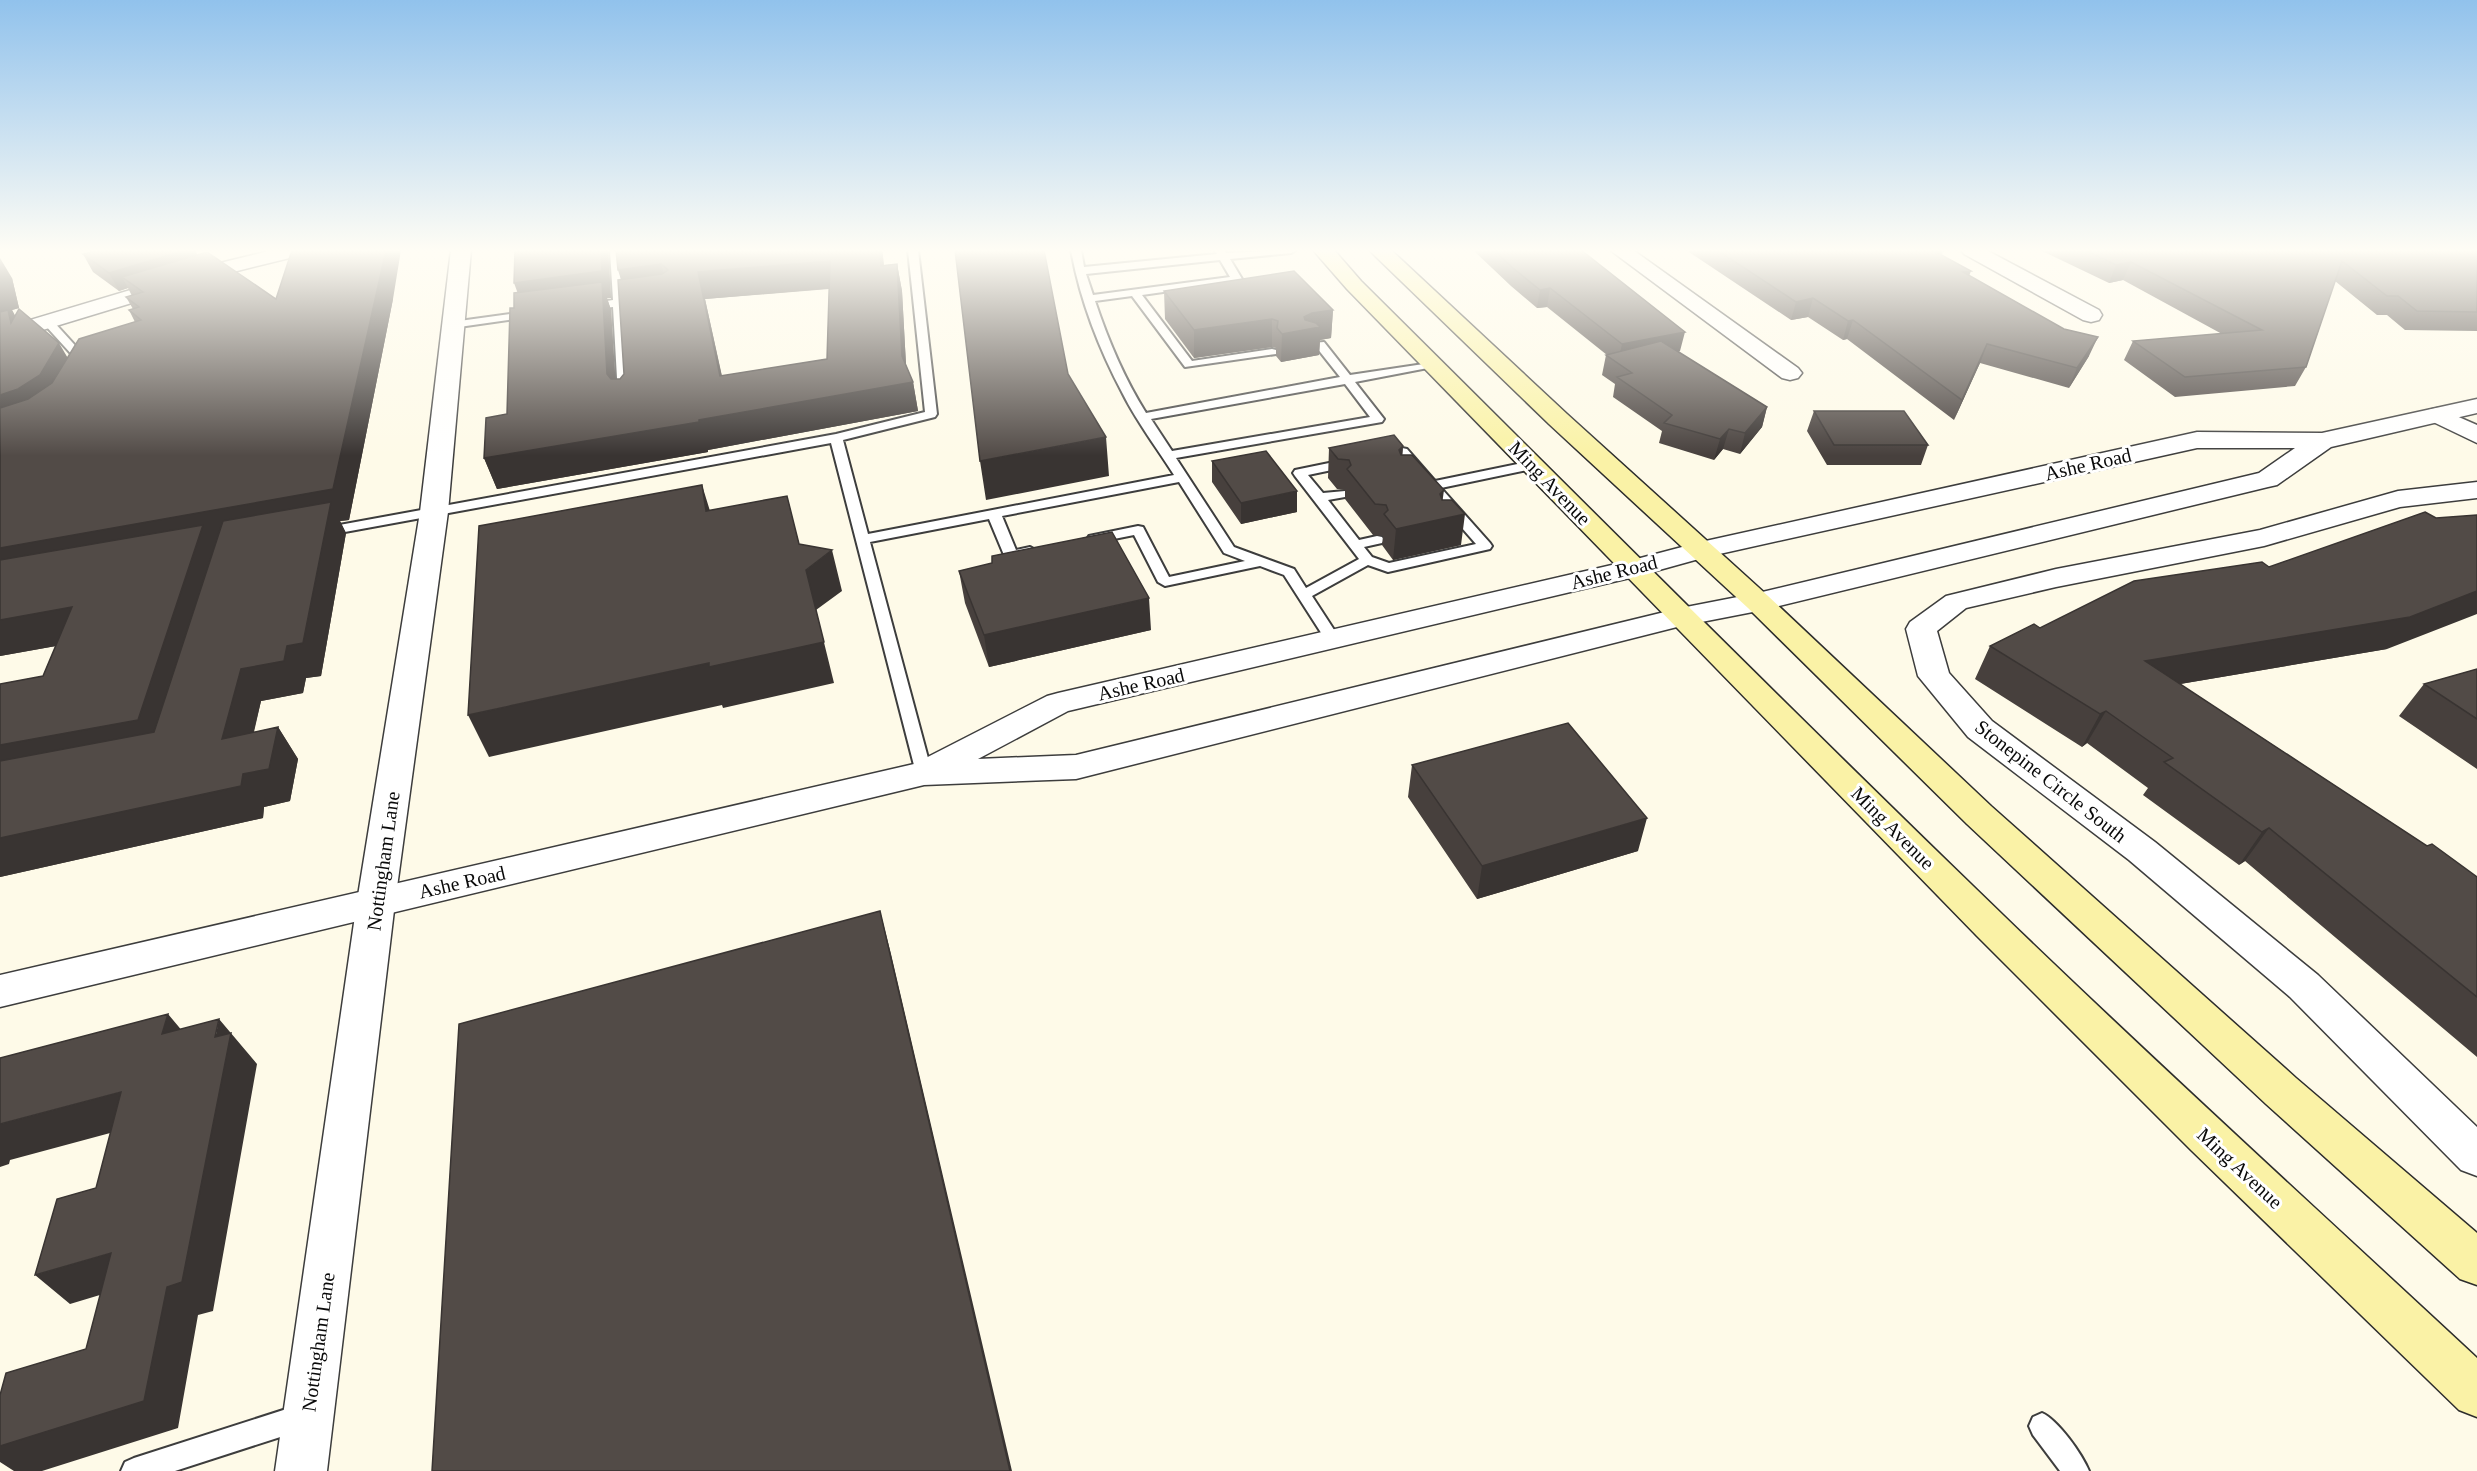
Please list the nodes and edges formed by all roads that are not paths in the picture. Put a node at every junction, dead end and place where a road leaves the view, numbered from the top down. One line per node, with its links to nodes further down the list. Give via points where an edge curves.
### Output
1 (59, 319): 11 (street)
2 (453, 319): 12 (street, Nottingham Lane)
3 (498, 319): 12 (lane)
4 (619, 319): 20 (lane)
5 (921, 319): 25 (lane, via 931,414)
6 (1095, 319): 23 (lane)
7 (1154, 319): 15 (lane, via 1189,365)
8 (1388, 319): 16 (main road, Ming Avenue)
9 (1451, 319): 45 (main road)
10 (1715, 319): 17 (street)
11 (48, 322): 13 (street); 18 (lane, via 88,366)
12 (452, 325): 35 (street, Nottingham Lane)
13 (0, 336)
14 (1311, 346): 19 (lane, via 1320,345)
15 (1272, 352)
16 (1433, 364): 19 (lane); 28 (main road, Ming Avenue)
17 (1790, 373)
18 (82, 377)
19 (1347, 380): 23 (lane); 27 (lane, via 1378,419)
20 (625, 404)
21 (2477, 405): 22 (street, Ashe Road)
22 (2438, 415): 24 (street); 26 (street, Ashe Road)
23 (1142, 417): 27 (lane)
24 (2477, 435)
25 (836, 438): 35 (lane); 40 (lane)
26 (2322, 441): 45 (street, Ashe Road, via 2197,440); 50 (street, Ashe Road, via 2268,479)
27 (1168, 456): 29 (lane)
28 (1532, 465): 31 (lane); 48 (main road, Ming Avenue)
29 (1181, 478): 36 (lane); 47 (lane, via 1229,550)
30 (1406, 481): 31 (lane)
31 (1428, 482): 34 (lane, via 1402,452 1300,473); 37 (lane)
32 (2477, 490): 56 (street, Stonepine Circle South, via 2398,499 2264,538 2056,578 1956,602 1921,629 1934,676 1980,729 2142,851 2304,986)
33 (1340, 494): 34 (lane)
34 (1319, 498): 43 (lane)
35 (434, 512): 39 (lane); 54 (street, Nottingham Lane)
36 (994, 514): 40 (lane); 44 (lane, via 1011,555)
37 (1464, 522): 38 (lane); 46 (lane, via 1485,546 1388,568)
38 (1445, 526)
39 (304, 535)
40 (862, 539): 53 (lane)
41 (1377, 540): 43 (lane)
42 (1080, 542): 47 (lane, via 1138,530 1166,582)
43 (1355, 545): 46 (lane)
44 (1045, 548)
45 (1701, 550): 48 (street, Ashe Road); 50 (main road)
46 (1367, 561): 49 (lane)
47 (1261, 562): 49 (lane, via 1288,572)
48 (1634, 568): 51 (main road, Ming Avenue); 52 (street, Ashe Road)
49 (1304, 595): 52 (lane)
50 (1758, 602): 51 (street, Ashe Road); 57 (main road, via 1988,823 2281,1091)
51 (1681, 617): 53 (street, Ashe Road, via 1076,767); 58 (main road, Ming Avenue, via 2204,1135)
52 (1332, 639): 53 (street, Ashe Road, via 1058,703)
53 (924, 773): 54 (street, Ashe Road)
54 (376, 902): 55 (street, Ashe Road); 59 (street, Nottingham Lane)
55 (0, 991)
56 (2477, 1156)
57 (2477, 1263)
58 (2477, 1392)
59 (309, 1415): 61 (lane); 62 (street, Nottingham Lane)
60 (2042, 1426): 63 (lane)
61 (134, 1471)
62 (301, 1471)
63 (2076, 1471)

